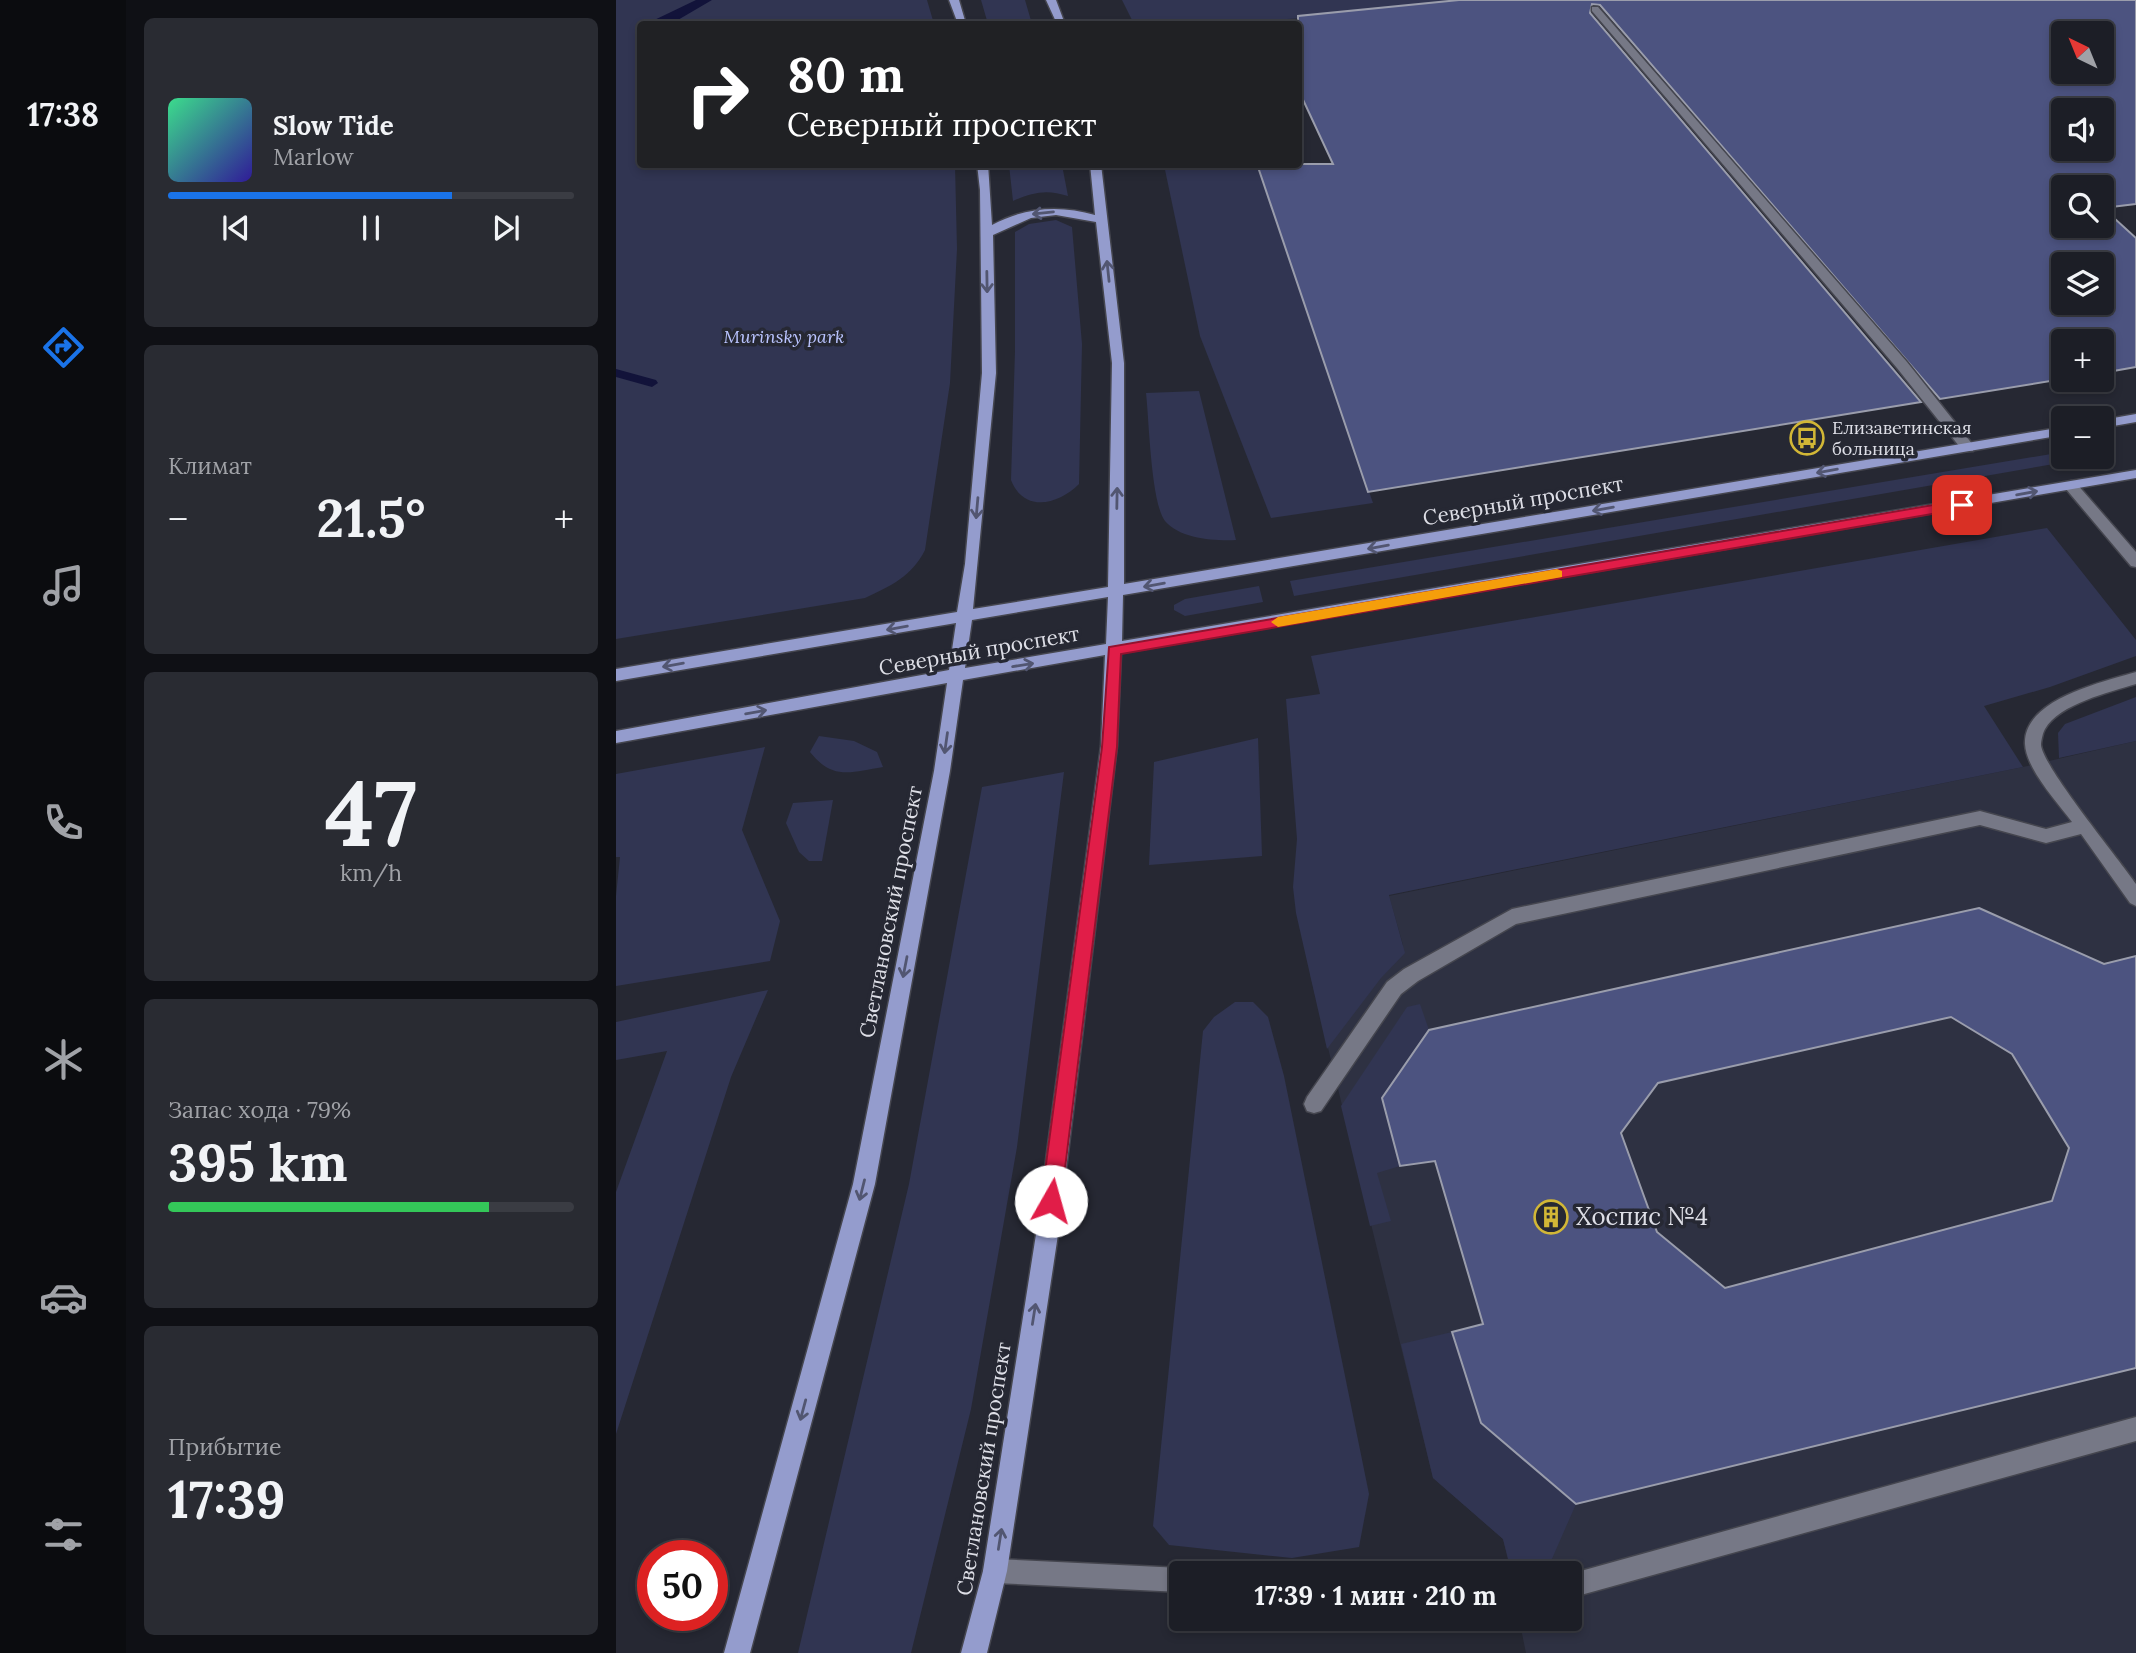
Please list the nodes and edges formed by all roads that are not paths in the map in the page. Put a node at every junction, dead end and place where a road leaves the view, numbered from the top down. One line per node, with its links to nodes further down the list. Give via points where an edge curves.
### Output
1 (954, 0): 4 (main road)
2 (1051, 0): 5 (main road)
3 (1595, 9): 13 (lane)
4 (961, 21)
5 (1060, 21)
6 (982, 168): 9 (main road, Светлановский проспект)
7 (1096, 168): 8 (main road, Светлановский проспект)
8 (1102, 220): 9 (main road, one-way to 9, via 1076,212 1043,211 1011,219); 17 (main road, Светлановский проспект, one-way to 8, via 1118,363)
9 (987, 233): 18 (main road, Светлановский проспект, one-way to 18, via 989,373)
10 (2136, 418): 11 (main road)
11 (2114, 422)
12 (2051, 433): 13 (main road, Северный проспект)
13 (1968, 448): 17 (main road, Северный проспект, one-way to 17)
14 (2136, 474): 15 (main road, Северный проспект)
15 (2071, 486): 16 (lane); 19 (main road, Северный проспект, one-way to 15)
16 (2136, 562)
17 (1116, 591): 18 (main road, Северный проспект); 19 (main road, Светлановский проспект)
18 (964, 616): 20 (main road, Северный проспект, one-way to 20); 21 (main road, Светлановский проспект)
19 (1114, 650): 21 (main road, Северный проспект, one-way to 19); 28 (main road, Светлановский проспект, one-way to 19, via 1055,1173 1109,747)
20 (616, 675)
21 (956, 675): 23 (main road, Северный проспект, one-way to 21); 31 (main road, Светлановский проспект, one-way to 31, via 864,1185)
22 (2136, 678): 24 (lane, via 2063,704 2033,730 2039,763)
23 (616, 737)
24 (2085, 827): 25 (lane); 26 (lane, via 2046,836 1980,818 1512,917 1394,988)
25 (2136, 898)
26 (1314, 1104)
27 (2136, 1429): 30 (lane)
28 (995, 1571): 29 (lane); 32 (main road, Светлановский проспект)
29 (1169, 1579)
30 (1582, 1583)
31 (737, 1653)
32 (974, 1653)

